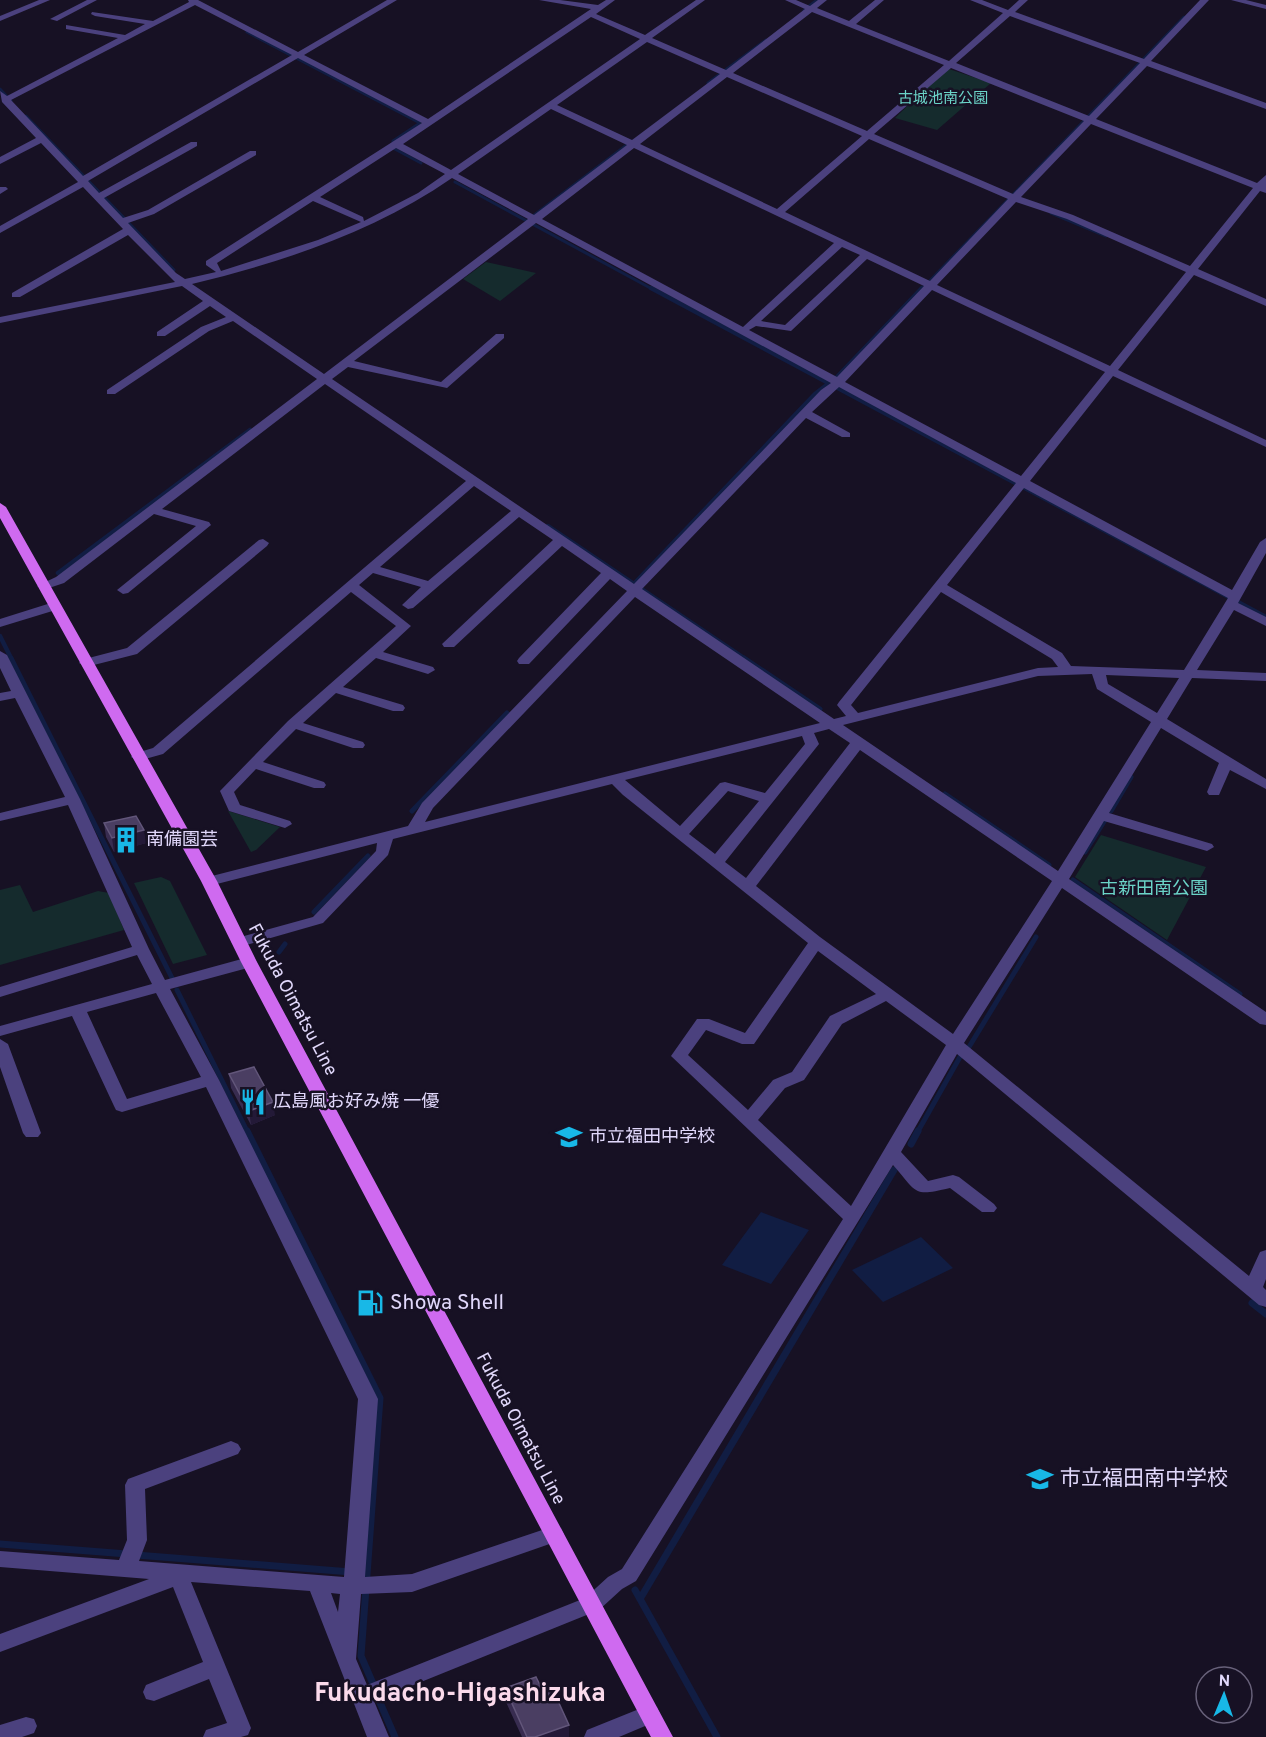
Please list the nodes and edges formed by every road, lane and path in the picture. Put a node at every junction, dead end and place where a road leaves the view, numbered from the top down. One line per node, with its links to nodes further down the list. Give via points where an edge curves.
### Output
1 (46, 0): 22 (street)
2 (93, 0): 21 (street)
3 (393, 0): 28 (street)
4 (543, 0): 18 (street)
5 (611, 0): 18 (street)
6 (688, 0): 26 (street)
7 (701, 0): 26 (street)
8 (789, 0): 17 (street)
9 (823, 0): 17 (street)
10 (880, 0): 24 (street)
11 (974, 0): 19 (street)
12 (1024, 0): 19 (street)
13 (1205, 0): 29 (street)
14 (1235, 0): 16 (street)
15 (193, 1): 23 (street); 28 (street)
16 (1266, 7)
17 (809, 8): 24 (street); 31 (street)
18 (594, 10): 26 (street); 36 (street)
19 (1010, 12): 29 (street); 30 (street)
20 (95, 14): 23 (street)
21 (54, 19)
22 (1, 20)
23 (152, 23): 27 (street)
24 (849, 25): 30 (street)
25 (69, 27): 27 (street)
26 (642, 36): 31 (street); 33 (street); 46 (street)
27 (125, 37): 32 (street)
28 (295, 56): 36 (street); 43 (street)
29 (1144, 61): 34 (street); 35 (street)
30 (949, 64): 35 (street); 37 (street)
31 (726, 72): 37 (street); 39 (street)
32 (6, 98): 38 (street)
33 (550, 105): 39 (street); 46 (street)
34 (1266, 106)
35 (1087, 119): 49 (street); 51 (street)
36 (427, 122): 41 (street)
37 (869, 133): 51 (street); 53 (street)
38 (43, 138): 44 (street); 48 (street)
39 (633, 142): 53 (street); 55 (street)
40 (194, 144): 45 (street)
41 (393, 145): 46 (street); 52 (street)
42 (253, 153): 56 (street)
43 (128, 154): 45 (street); 48 (street)
44 (0, 161)
45 (164, 162): 50 (street)
46 (446, 173): 54 (street); 55 (street); 62 (street, via 401,206 348,233 262,264)
47 (1266, 178): 49 (street)
48 (84, 180): 50 (street); 57 (street)
49 (1262, 188): 61 (street)
50 (101, 196): 56 (street)
51 (1013, 196): 61 (street); 63 (street)
52 (312, 197): 54 (street); 60 (street, via 210,263)
53 (779, 212): 58 (street)
54 (360, 219): 60 (street, via 293,246)
55 (532, 222): 71 (street); 74 (street)
56 (126, 223): 62 (street); 64 (street)
57 (0, 230)
58 (841, 242): 59 (street); 70 (street)
59 (867, 254): 63 (street); 70 (street, via 787,329)
60 (217, 269): 62 (street)
61 (1191, 272): 66 (street); 75 (street)
62 (181, 281): 65 (street); 67 (street); 69 (street)
63 (927, 284): 75 (street); 77 (street)
64 (16, 295)
65 (210, 301): 68 (street); 72 (street)
66 (1266, 303)
67 (0, 312)
68 (232, 318): 76 (street); 78 (street, via 205,329)
69 (0, 320)
70 (753, 322): 71 (street)
71 (743, 332): 77 (street)
72 (161, 334)
73 (500, 336): 74 (street, via 443,386)
74 (347, 363): 76 (street)
75 (1112, 370): 81 (street); 83 (street)
76 (328, 378): 82 (street); 85 (street)
77 (834, 383): 79 (street); 83 (street)
78 (111, 392)
79 (806, 414): 80 (street); 96 (street)
80 (846, 435)
81 (1266, 444)
82 (474, 480): 86 (street); 90 (street)
83 (1020, 486): 95 (street); 98 (street)
84 (0, 507): 92 (main road, Fukuda Oimatsu Line)
85 (153, 510): 92 (street, via 60,580); 97 (street, via 205,525)
86 (519, 511): 87 (street); 94 (street)
87 (561, 540): 91 (street); 103 (street)
88 (1266, 542): 98 (street)
89 (263, 543): 107 (street, via 132,651)
90 (371, 569): 93 (street); 94 (street)
91 (608, 573): 96 (street); 106 (street)
92 (43, 586): 100 (main road, Fukuda Oimatsu Line)
93 (352, 586): 104 (street, via 404,626); 124 (street, via 158,751)
94 (430, 586): 99 (street)
95 (939, 586): 109 (street, via 1057,656); 117 (street, via 844,705)
96 (634, 588): 120 (street); 136 (street, via 427,806)
97 (123, 590)
98 (1232, 600): 101 (street); 111 (street)
99 (408, 605)
100 (54, 606): 102 (street); 107 (main road, Fukuda Oimatsu Line)
101 (1266, 622)
102 (0, 623)
103 (449, 644)
104 (374, 653): 108 (street); 113 (street)
105 (0, 655): 114 (street)
106 (524, 661)
107 (86, 663): 124 (main road, Fukuda Oimatsu Line)
108 (429, 670)
109 (1067, 670): 110 (street); 117 (street, via 1038,672)
110 (1098, 670): 111 (street); 118 (street, via 1102,686)
111 (1187, 674): 112 (street); 118 (street)
112 (1266, 677)
113 (334, 688): 116 (street); 119 (street)
114 (19, 693): 115 (street); 131 (street)
115 (0, 697)
116 (398, 708)
117 (855, 718): 120 (street)
118 (1159, 720): 125 (street); 133 (street)
119 (293, 724): 123 (street); 126 (street)
120 (832, 724): 121 (street); 122 (street)
121 (806, 730): 127 (street); 132 (street, via 812,744)
122 (858, 743): 141 (street); 143 (street)
123 (358, 745)
124 (138, 758): 142 (main road, Fukuda Oimatsu Line)
125 (1227, 761): 129 (street); 130 (street)
126 (254, 764): 128 (street); 135 (street, via 227,791 234,808)
127 (615, 778): 136 (street); 137 (street)
128 (319, 785)
129 (1266, 785)
130 (1214, 792)
131 (73, 799): 134 (street); 146 (street)
132 (768, 799): 137 (street, via 725,786); 140 (street)
133 (1100, 815): 139 (street); 141 (street)
134 (0, 817)
135 (285, 824)
136 (414, 829): 138 (street)
137 (681, 834): 140 (street)
138 (386, 836): 142 (street); 145 (street, via 382,852 318,920)
139 (1207, 848)
140 (717, 862): 143 (street)
141 (1061, 879): 152 (street); 155 (street)
142 (209, 881): 145 (main road, Fukuda Oimatsu Line)
143 (748, 886): 144 (street)
144 (817, 941): 150 (street); 157 (street, via 748,1040 703,1023 678,1056)
145 (239, 942): 147 (main road, Fukuda Oimatsu Line)
146 (141, 949): 148 (street); 149 (street)
147 (249, 962): 148 (street); 165 (main road, Fukuda Oimatsu Line)
148 (160, 985): 151 (street); 156 (street)
149 (0, 992)
150 (888, 994): 155 (street); 157 (street, via 836,1020 798,1076 779,1084)
151 (77, 1009): 153 (street); 156 (street, via 122,1106)
152 (1266, 1020)
153 (0, 1031)
154 (0, 1044): 158 (street)
155 (955, 1044): 159 (street); 163 (street)
156 (210, 1080): 169 (street, via 368,1400)
157 (748, 1121): 161 (street)
158 (32, 1133)
159 (891, 1152): 160 (street, via 924,1188 952,1181); 161 (street)
160 (988, 1208)
161 (852, 1218): 171 (street, via 629,1575)
162 (1266, 1257): 163 (street)
163 (1259, 1294)
164 (231, 1449): 167 (street, via 135,1485 137,1540)
165 (554, 1534): 169 (street, via 412,1583); 171 (main road, Fukuda Oimatsu Line)
166 (0, 1559): 167 (street)
167 (128, 1561): 168 (street)
168 (184, 1575): 170 (street); 172 (street); 174 (street)
169 (360, 1580): 170 (street); 173 (street)
170 (317, 1583): 173 (street)
171 (592, 1604): 176 (street); 177 (main road, Fukuda Oimatsu Line)
172 (0, 1643)
173 (345, 1659): 176 (street)
174 (215, 1668): 175 (street); 180 (street, via 240,1728)
175 (154, 1692)
176 (361, 1697): 181 (street)
177 (649, 1714): 182 (street); 183 (main road, Fukuda Oimatsu Line)
178 (26, 1725): 179 (street)
179 (0, 1735)
180 (214, 1737)
181 (378, 1737)
182 (595, 1737)
183 (662, 1737)

